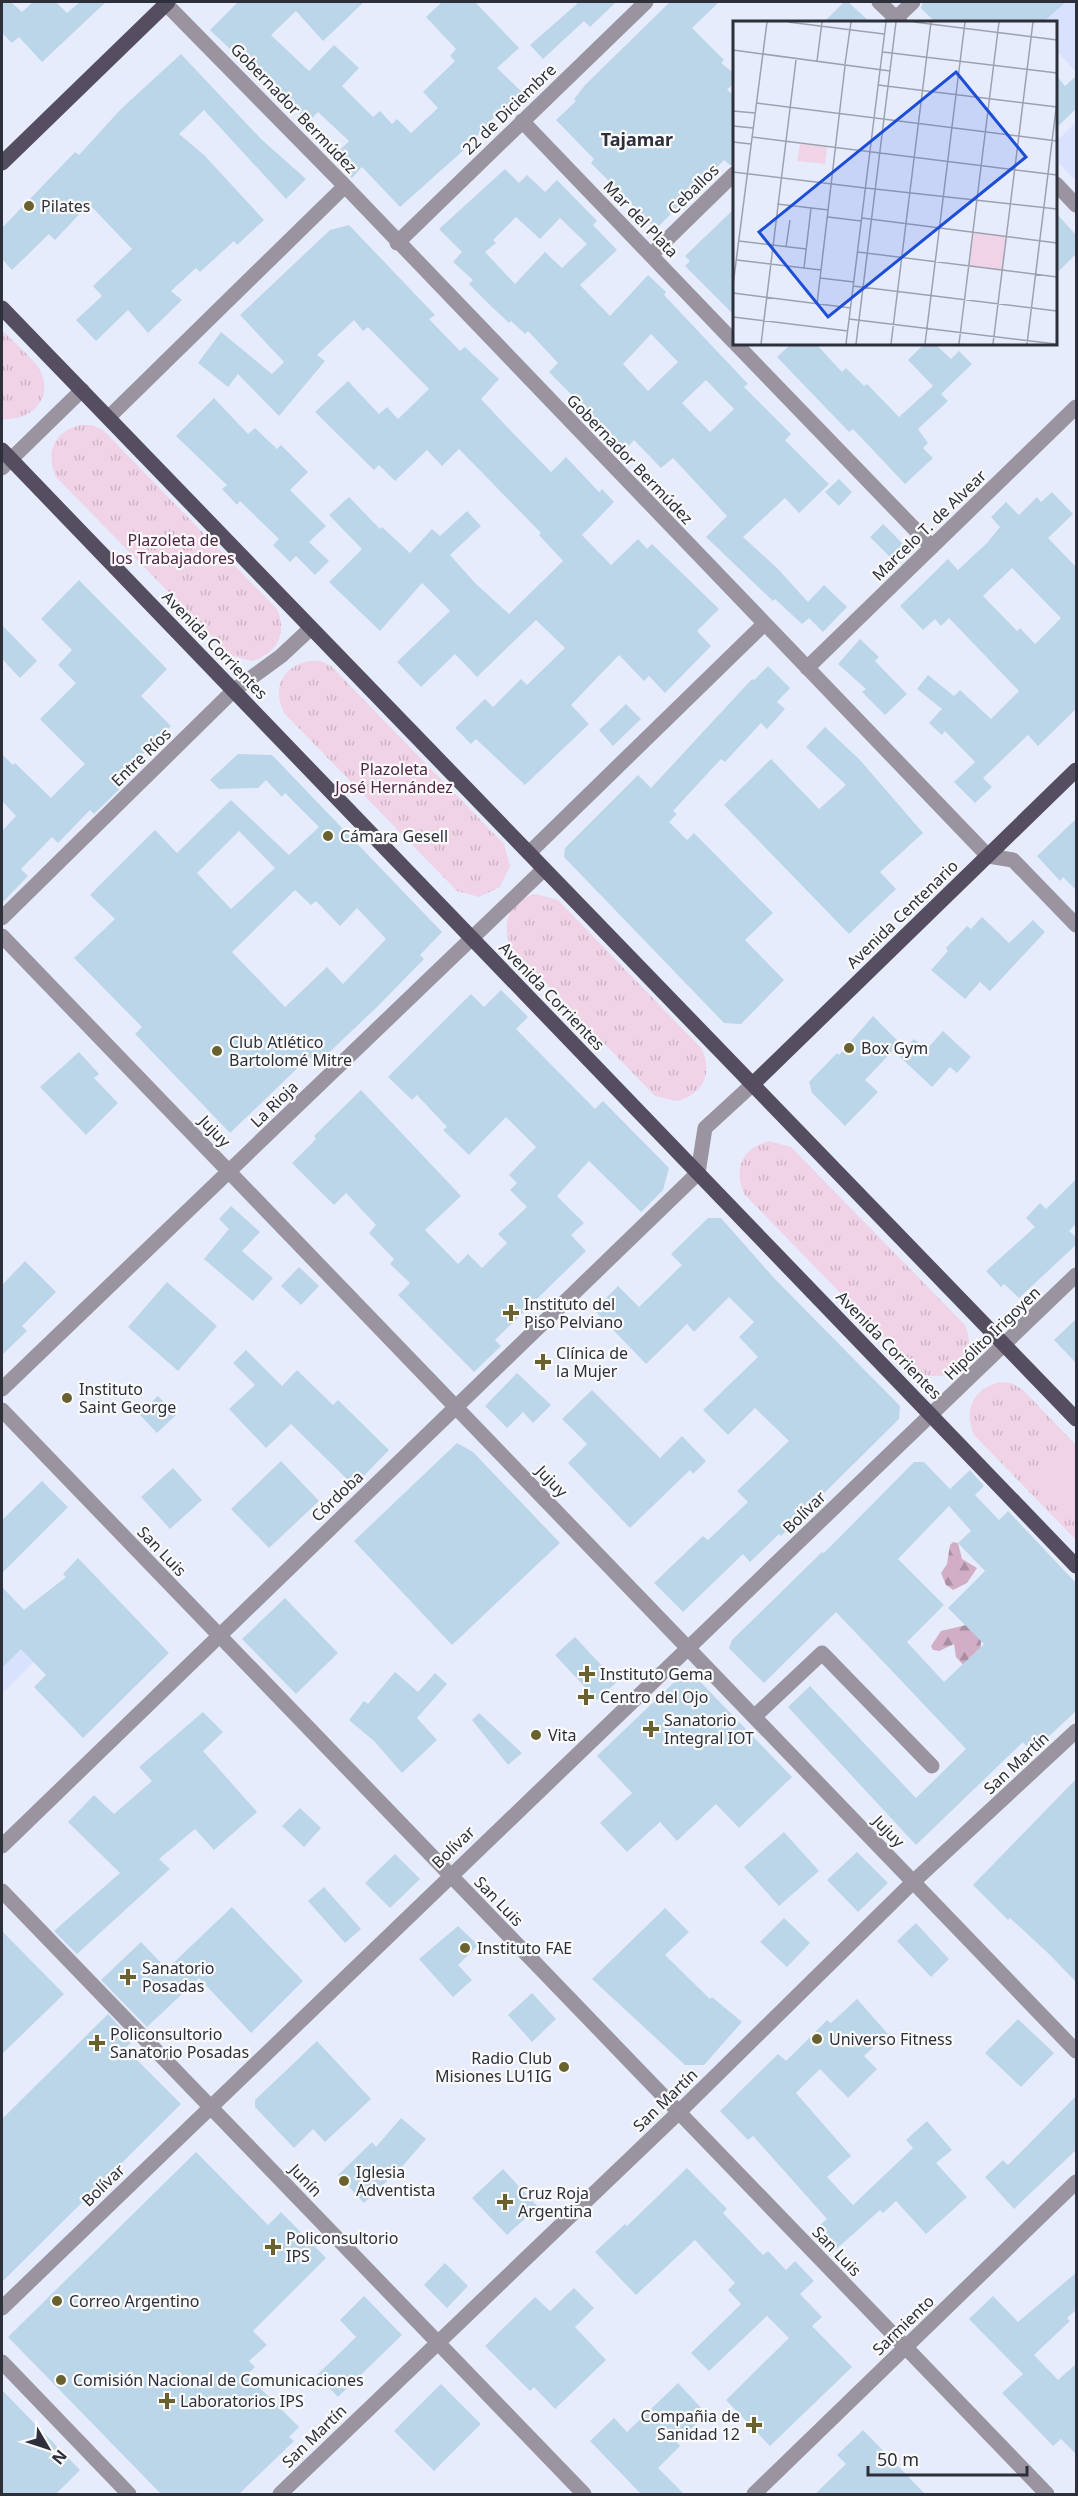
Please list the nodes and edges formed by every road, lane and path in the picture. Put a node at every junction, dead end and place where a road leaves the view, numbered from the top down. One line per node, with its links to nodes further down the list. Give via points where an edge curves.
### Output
1 (646, 2): 6 (street, 22 de Diciembre)
2 (879, 2): 5 (street)
3 (913, 2): 5 (street)
4 (167, 3): 7 (main road); 10 (street, Gobernador Bermúdez)
5 (896, 21)
6 (522, 121): 12 (street, 22 de Diciembre); 13 (street, Mar del Plata)
7 (2, 163)
8 (733, 176): 13 (street, Ceballos)
9 (1057, 185): 11 (street)
10 (345, 186): 12 (street, Gobernador Bermúdez); 19 (street)
11 (1077, 205)
12 (397, 243): 22 (street, Gobernador Bermúdez)
13 (651, 255): 15 (street, Mar del Plata)
14 (2, 308): 17 (main road)
15 (733, 341)
16 (737, 345): 21 (street, Mar del Plata)
17 (82, 390): 19 (main road); 20 (street)
18 (1077, 407): 21 (street, Marcelo T. de Alvear)
19 (109, 417): 23 (main road)
20 (5, 459): 25 (main road, Avenida Corrientes)
21 (932, 547): 24 (street, Marcelo T. de Alvear)
22 (764, 624): 24 (street, Gobernador Bermúdez); 27 (street)
23 (311, 628): 25 (street, Entre Ríos, via 282,656); 27 (main road)
24 (807, 668): 28 (street, Gobernador Bermúdez)
25 (234, 691): 30 (street, Entre Ríos); 33 (main road, Avenida Corrientes)
26 (1077, 770): 28 (main road, Avenida Centenario)
27 (528, 853): 29 (main road)
28 (988, 856): 31 (street, via 1012,860); 34 (main road, Avenida Centenario)
29 (544, 869): 33 (street, La Rioja); 34 (main road)
30 (2, 918)
31 (1077, 925)
32 (2, 936): 35 (street, Jujuy)
33 (473, 939): 35 (street, La Rioja); 36 (main road, Avenida Corrientes)
34 (753, 1084): 36 (street, via 705,1128); 38 (main road)
35 (228, 1171): 39 (street, La Rioja); 40 (street, Jujuy)
36 (698, 1173): 40 (street, Córdoba); 42 (main road, Avenida Corrientes)
37 (1077, 1275): 38 (street, Hipólito Irigoyen)
38 (1005, 1345): 42 (street, Hipólito Irigoyen); 43 (main road)
39 (2, 1389)
40 (455, 1407): 45 (street, Córdoba); 46 (street, Jujuy)
41 (2, 1410): 45 (street, San Luis)
42 (932, 1415): 44 (main road, Avenida Corrientes); 46 (street, Bolívar)
43 (1077, 1419)
44 (1077, 1566)
45 (219, 1635): 50 (street, Córdoba); 51 (street, San Luis)
46 (687, 1647): 47 (street, Jujuy); 51 (street, Bolívar)
47 (754, 1717): 49 (street, via 822,1653); 52 (street, Jujuy)
48 (1077, 1731): 52 (street, San Martín)
49 (932, 1766)
50 (2, 1846)
51 (450, 1875): 55 (street, Bolívar); 56 (street, San Luis)
52 (914, 1882): 54 (street, Jujuy); 56 (street, San Martín)
53 (2, 1891): 55 (street, Junín)
54 (1077, 2051)
55 (210, 2107): 58 (street, Bolívar); 59 (street, Junín)
56 (678, 2113): 59 (street, San Martín); 60 (street, San Luis)
57 (1077, 2182): 60 (street, Sarmiento)
58 (2, 2308)
59 (437, 2343): 63 (street, San Martín); 64 (street, Junín)
60 (905, 2348): 65 (street, Sarmiento); 66 (street, San Luis)
61 (2, 2362): 62 (street)
62 (129, 2494)
63 (280, 2494)
64 (584, 2494)
65 (754, 2494)
66 (1047, 2494)

